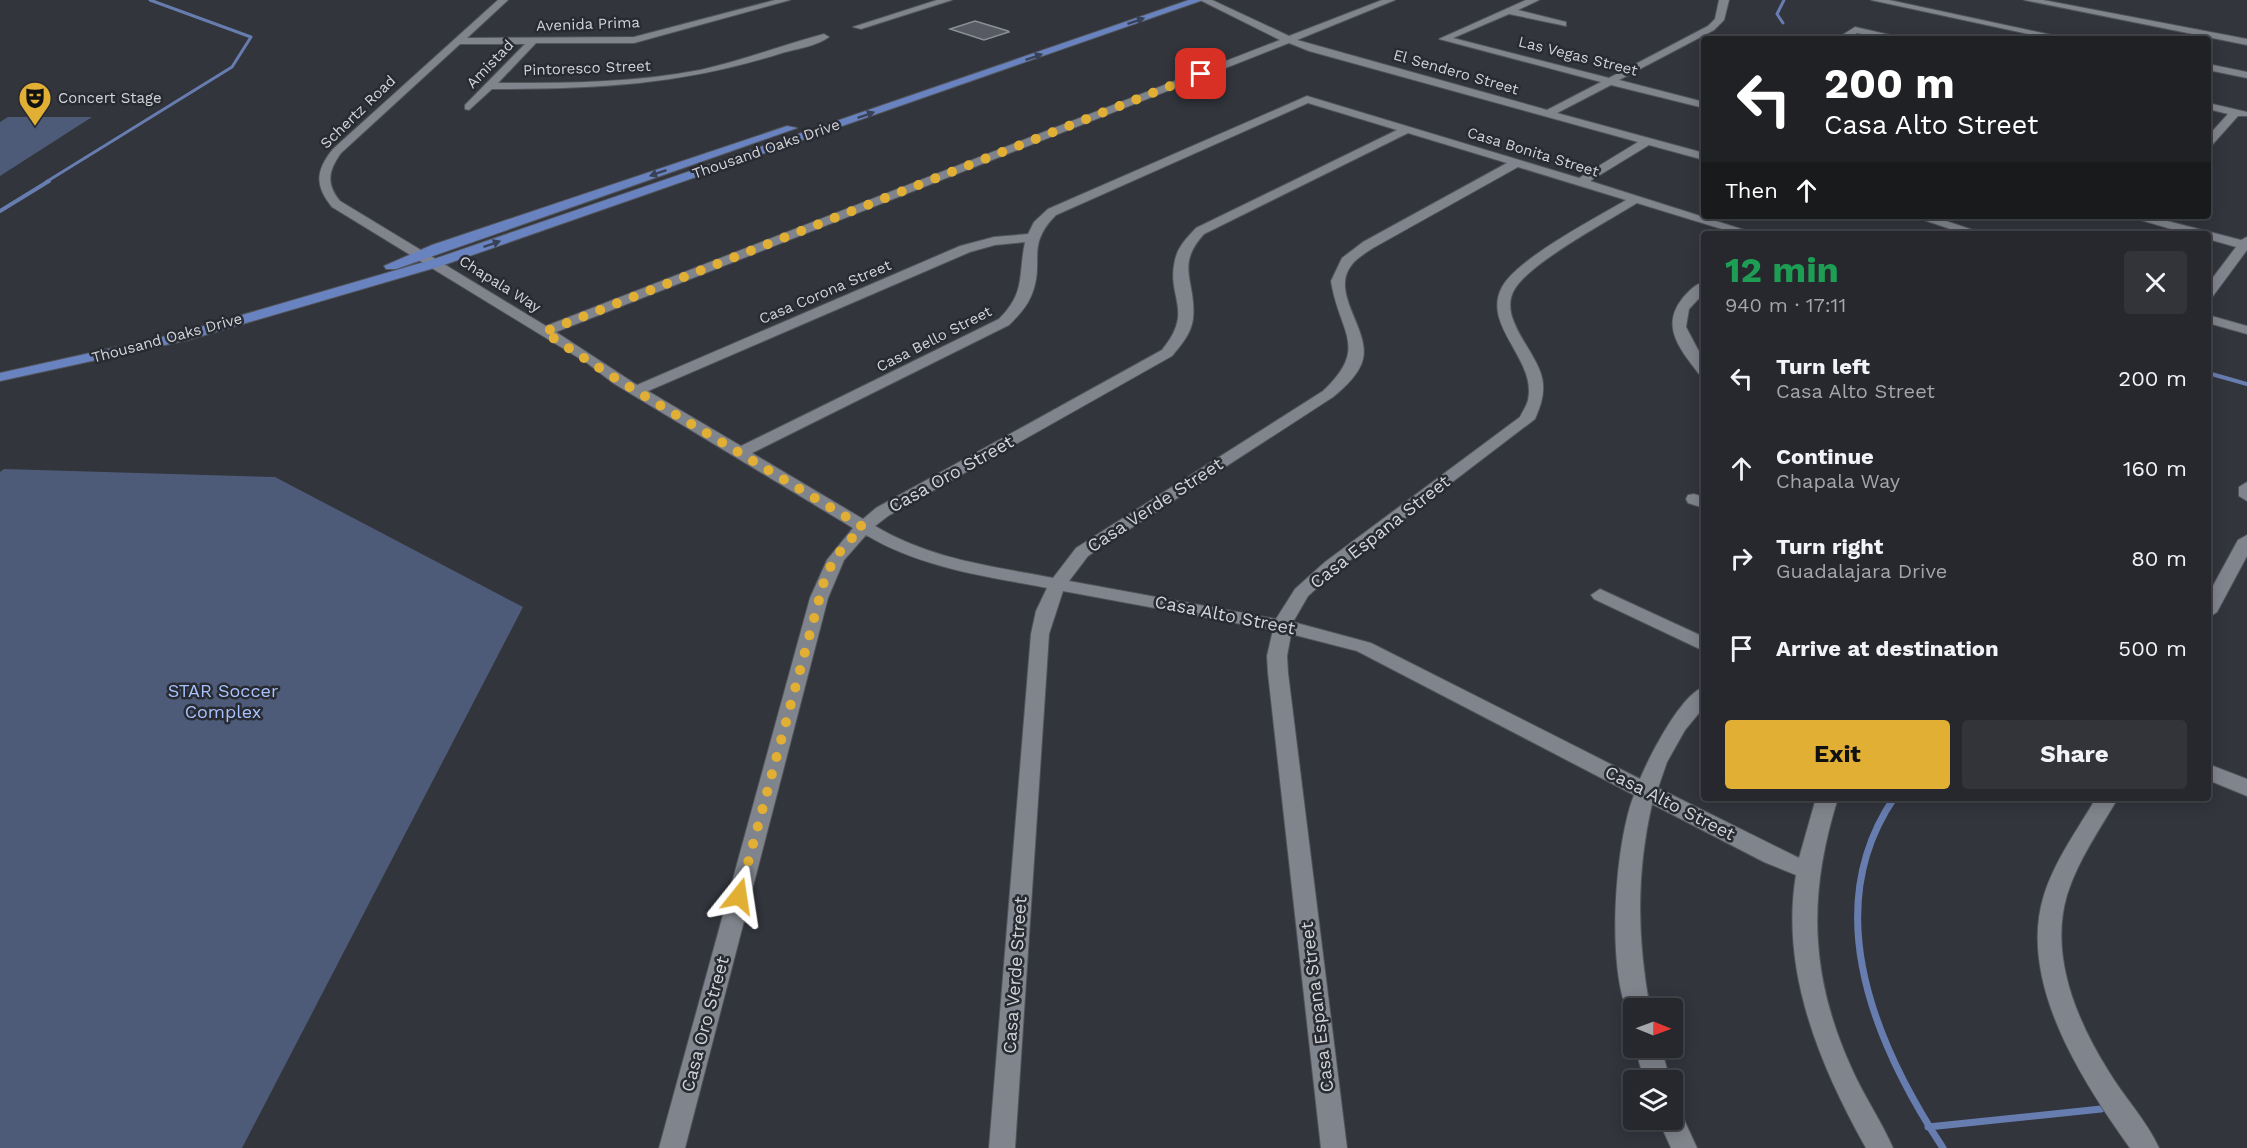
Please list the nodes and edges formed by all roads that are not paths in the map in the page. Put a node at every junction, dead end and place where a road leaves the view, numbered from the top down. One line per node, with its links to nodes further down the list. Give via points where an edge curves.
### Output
1 (503, 0): 20 (street, Schertz Road)
2 (785, 0): 21 (street, Avenida Prima, via 641,39)
3 (947, 0): 14 (street)
4 (1168, 0): 49 (main road, Thousand Oaks Drive, one-way to 49)
5 (1198, 0): 50 (main road, Thousand Oaks Drive, one-way to 5)
6 (1205, 0): 19 (street, El Sendero Street)
7 (1390, 0): 19 (street)
8 (1534, 0): 12 (street)
9 (1724, 0): 25 (street, via 1719,20 1711,28)
10 (1876, 0): 17 (street)
11 (2029, 0): 22 (street)
12 (1508, 11): 13 (street); 25 (street, Las Vegas Street, via 1444,39)
13 (1563, 24)
14 (858, 27)
15 (1845, 36): 16 (street, via 1855,30)
16 (1882, 36)
17 (2050, 36)
18 (824, 37): 26 (street, Pintoresco Street, via 724,67 662,80 592,86)
19 (1289, 40): 31 (street, El Sendero Street); 56 (street)
20 (459, 41): 21 (street, Avenida Prima); 49 (street, Schertz Road, via 337,152 325,168 324,188 336,204)
21 (533, 41): 26 (street, Amistad)
22 (2247, 42)
23 (2211, 68): 24 (street)
24 (2247, 75)
25 (1610, 81): 27 (street, Las Vegas Street); 31 (street)
26 (490, 86): 28 (street, Amistad)
27 (1701, 104)
28 (469, 107)
29 (2211, 107): 30 (street)
30 (2242, 113): 33 (street)
31 (1546, 115): 34 (street, El Sendero Street)
32 (1406, 129): 36 (street, Casa Bonita Street); 47 (street, Casa Bonita Street, via 1307,99 1073,200 1045,217); 63 (street, Casa Oro Street, via 1193,237 1183,249 1179,263 1188,324 1181,339 1158,360 882,512)
33 (2211, 140)
34 (1647, 142): 35 (street, El Sendero Street); 37 (street)
35 (1701, 156)
36 (1516, 163): 37 (street, Casa Bonita Street); 65 (street, Casa Verde Street, via 1368,245 1347,261 1339,273 1338,288 1356,338 1357,352 1353,369 1343,382 1111,531 1082,552)
37 (1580, 182): 38 (street, Casa Bonita Street)
38 (1636, 199): 39 (street, Casa Bonita Street); 68 (street, Casa Espana Street, via 1528,268 1509,288 1505,311 1538,384 1537,402 1527,419 1331,566 1301,593)
39 (1701, 219)
40 (1702, 219): 43 (street, Casa Bonita Street)
41 (1928, 219): 44 (street)
42 (2147, 219): 45 (street)
43 (1741, 231)
44 (1969, 231)
45 (2192, 231)
46 (2211, 236): 48 (street)
47 (1030, 238): 59 (street, Casa Corona Street, via 994,241 965,249); 60 (street, Casa Bello Street, via 1026,295 1004,322)
48 (2246, 243): 52 (street)
49 (420, 254): 50 (street, Schertz Road); 53 (main road, Thousand Oaks Drive)
50 (436, 263): 53 (main road, Thousand Oaks Drive); 56 (street, Chapala Way)
51 (1701, 289): 57 (street, via 1682,307 1677,321 1681,341)
52 (2211, 289)
53 (332, 291): 58 (main road, Thousand Oaks Drive, via 183,337)
54 (2211, 320): 55 (street)
55 (2247, 330)
56 (544, 332): 59 (street, Chapala Way)
57 (1701, 367)
58 (0, 377)
59 (636, 391): 60 (street, Casa Alto Street)
60 (740, 453): 63 (street, Casa Alto Street)
61 (2247, 487): 62 (street)
62 (2247, 496)
63 (863, 527): 65 (street, Casa Alto Street, via 933,559); 79 (street, Casa Oro Street, via 843,547 826,574)
64 (2247, 540): 67 (street)
65 (1058, 584): 68 (street, Casa Alto Street); 80 (street, Casa Verde Street, via 1048,602 1040,634)
66 (1600, 595): 69 (street)
67 (2211, 606)
68 (1282, 626): 73 (street, Casa Alto Street, via 1344,640 1384,655); 81 (street, Casa Espana Street, via 1278,673)
69 (1701, 644)
70 (1701, 698): 73 (street, via 1671,737)
71 (2211, 772): 72 (street)
72 (2247, 788)
73 (1647, 790): 76 (street, Casa Alto Street, via 1772,856); 77 (street, via 1637,816 1625,921)
74 (1826, 801): 76 (street, via 1814,832)
75 (2105, 801): 84 (street, via 2058,888 2051,921 2051,957 2066,1013 2083,1052 2124,1120)
76 (1807, 870): 83 (street, via 1802,919 1807,965 1819,1016 1839,1070)
77 (1636, 998)
78 (1676, 1130): 82 (street)
79 (672, 1148)
80 (1002, 1148)
81 (1334, 1148)
82 (1684, 1148)
83 (1880, 1148)
84 (2146, 1148)

